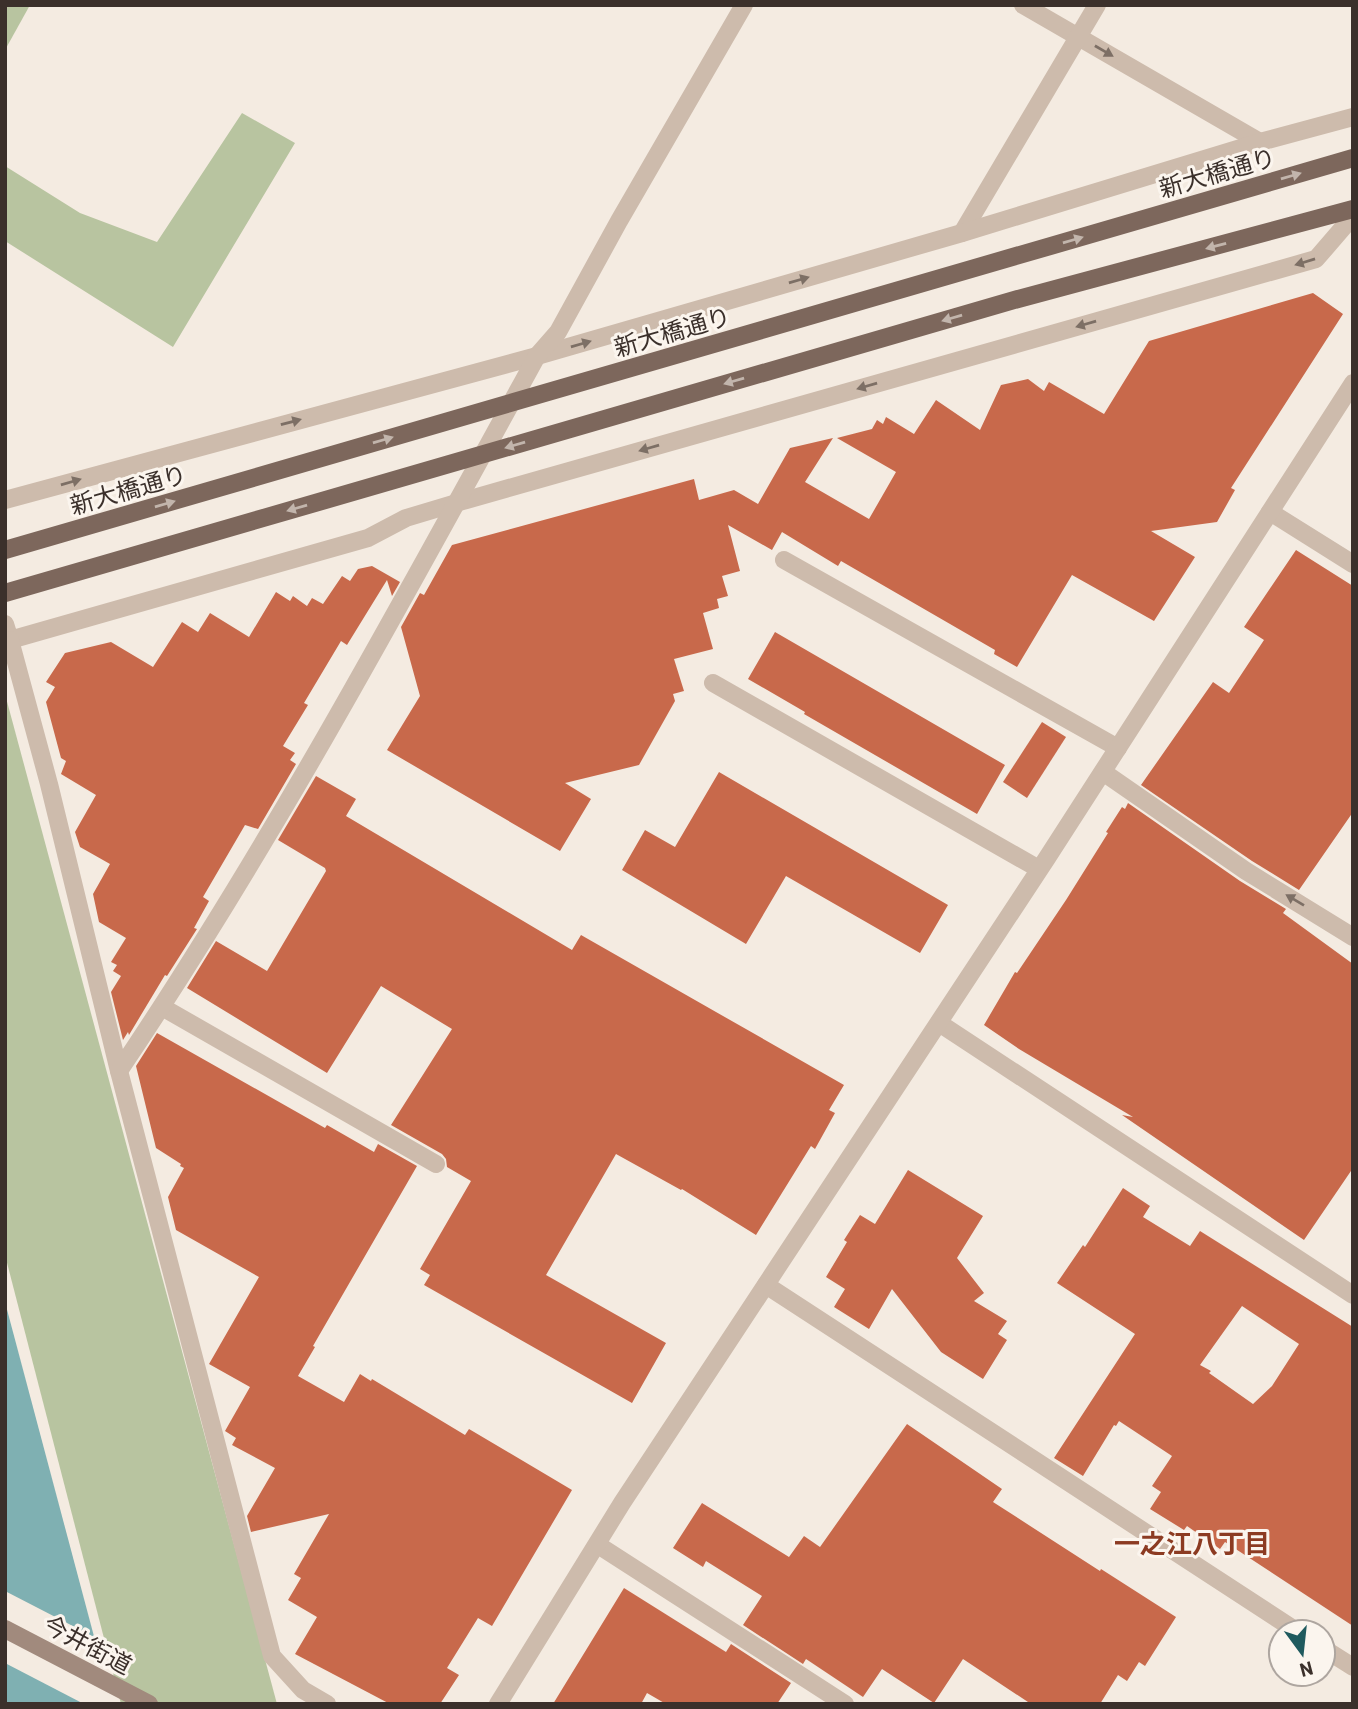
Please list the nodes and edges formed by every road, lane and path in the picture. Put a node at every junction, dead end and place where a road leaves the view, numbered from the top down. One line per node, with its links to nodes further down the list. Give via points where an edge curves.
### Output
1 (744, 5): 11 (street, via 558,332)
2 (1023, 5): 4 (street)
3 (1097, 5): 4 (street)
4 (1079, 36): 6 (street, one-way to 6); 10 (street)
5 (1353, 117): 6 (street)
6 (1259, 142): 10 (street)
7 (1353, 158): 16 (main road, 新大橋通り, one-way to 7)
8 (1353, 209): 19 (main road, one-way to 19, via 1018,299)
9 (1353, 216): 14 (street, one-way to 14, via 1316,260)
10 (962, 233): 11 (street, one-way to 10)
11 (537, 356): 13 (street, one-way to 11); 14 (street)
12 (1353, 383): 15 (street)
13 (5, 500)
14 (456, 503): 20 (street, via 406,518 368,538); 26 (street, via 317,753)
15 (1270, 512): 18 (street); 22 (street)
16 (5, 550)
17 (784, 560): 22 (street)
18 (1353, 564)
19 (5, 593)
20 (8, 632): 28 (street)
21 (713, 682): 24 (street)
22 (1118, 748): 23 (street)
23 (1103, 772): 24 (street); 25 (street, one-way to 23, via 1246,871)
24 (1039, 869): 27 (street)
25 (1353, 937)
26 (162, 1007): 28 (street); 29 (street)
27 (939, 1023): 30 (street); 31 (street)
28 (119, 1070): 38 (street, via 272,1656 303,1690)
29 (436, 1164)
30 (765, 1285): 32 (street); 33 (street)
31 (1353, 1295)
32 (598, 1545): 39 (street); 40 (street)
33 (1276, 1618)
34 (5, 1629): 37 (street, 今井街道)
35 (1337, 1657): 36 (street)
36 (1353, 1667)
37 (149, 1704)
38 (327, 1704)
39 (498, 1704)
40 (845, 1704)

